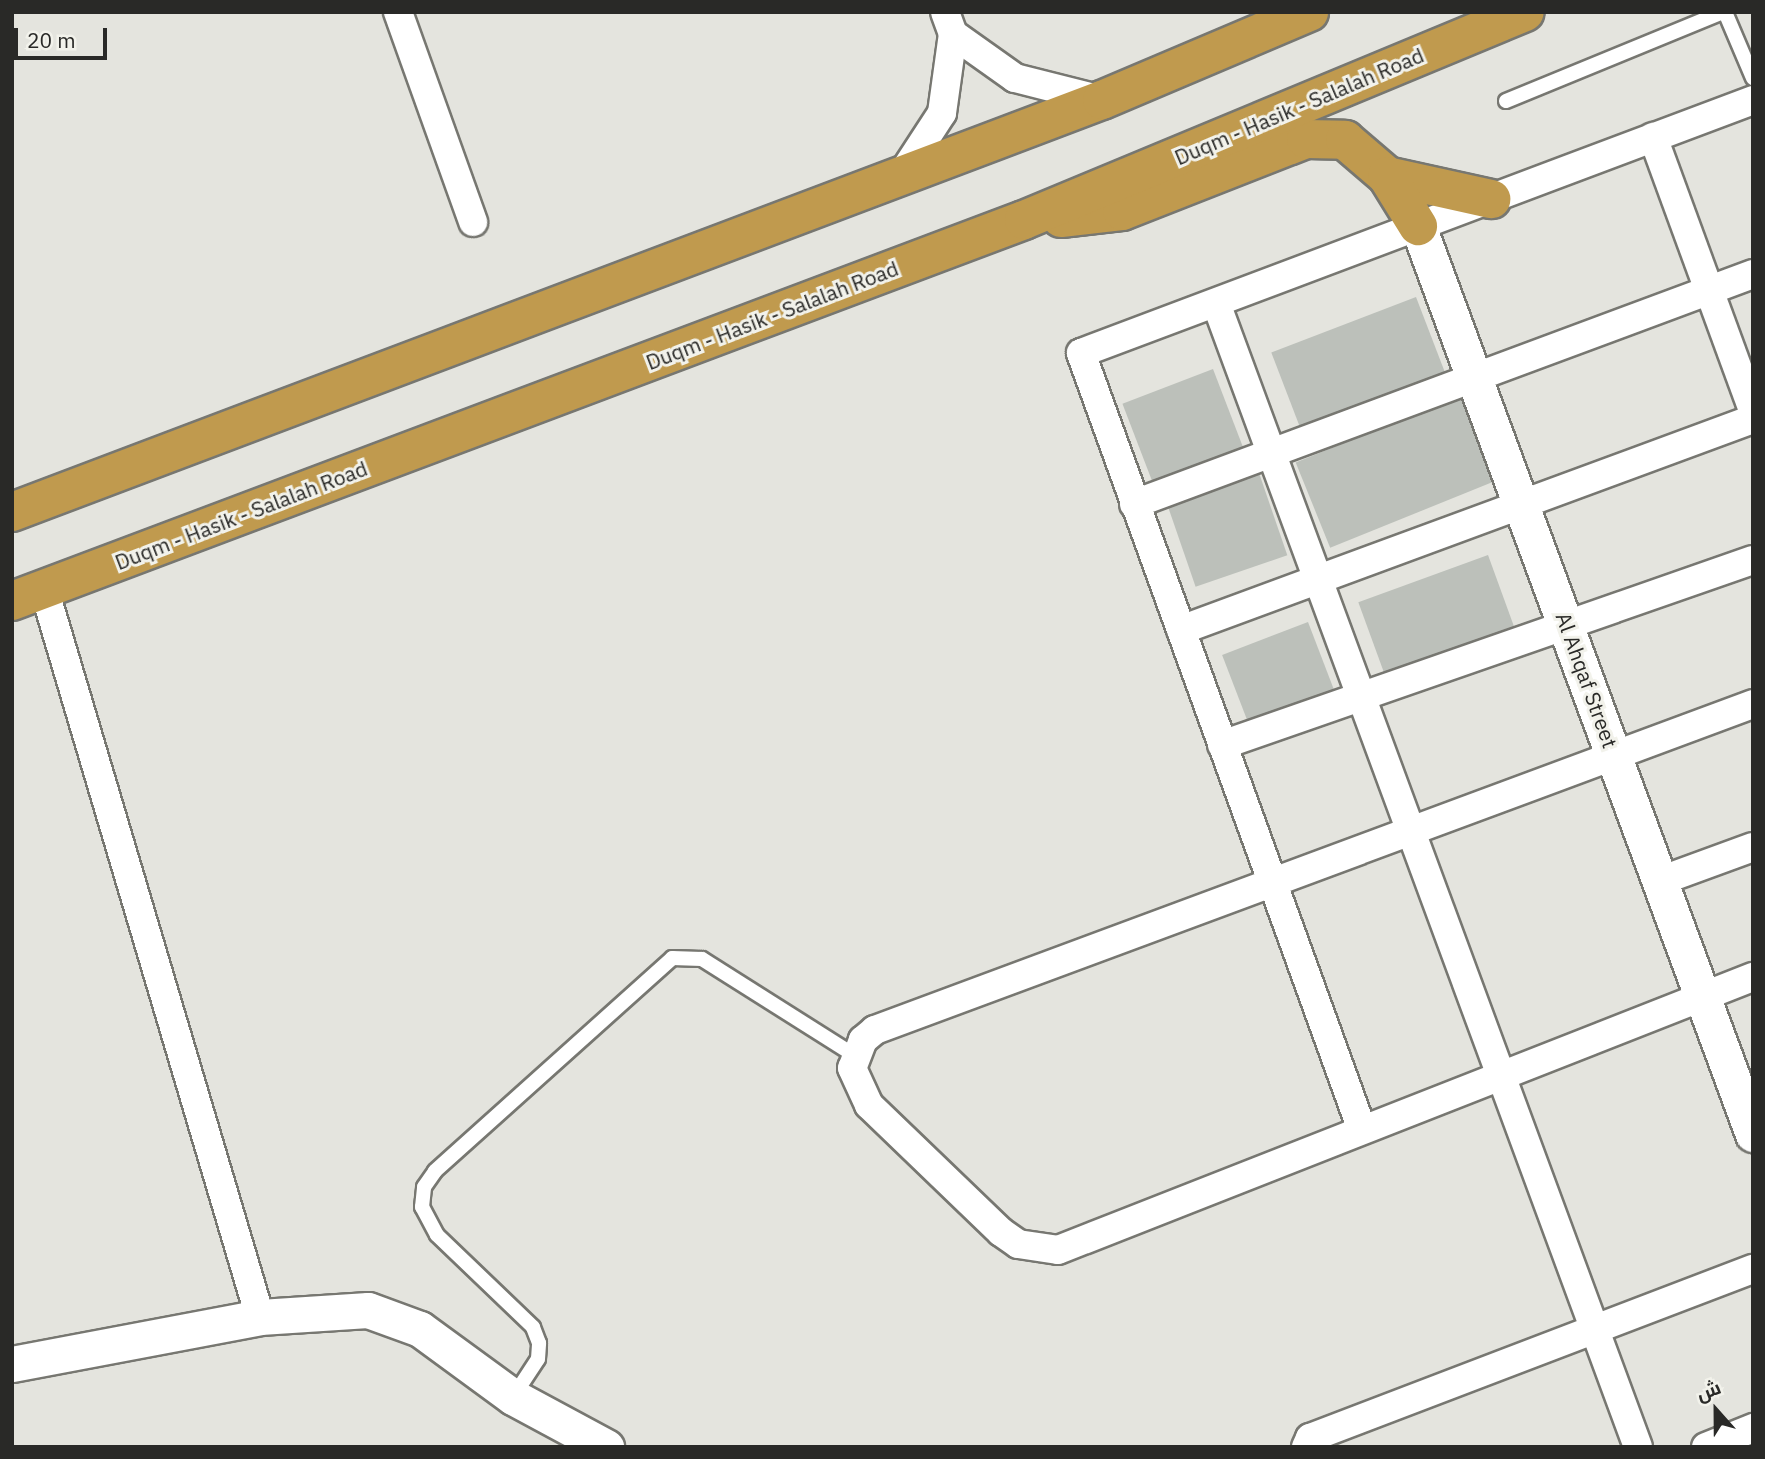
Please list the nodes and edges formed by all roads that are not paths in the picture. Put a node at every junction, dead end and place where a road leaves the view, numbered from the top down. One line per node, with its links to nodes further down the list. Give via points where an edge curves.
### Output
1 (398, 12): 15 (street)
2 (1310, 12): 7 (highway)
3 (1525, 12): 14 (highway, Duqm - Hasik - Salalah Road)
4 (1724, 12): 6 (lane); 9 (lane)
5 (949, 23): 7 (street, via 1015,78); 11 (street, via 942,113)
6 (1753, 78)
7 (1102, 100): 11 (highway)
8 (1753, 100): 10 (street)
9 (1506, 101)
10 (1653, 137): 13 (street); 18 (street)
11 (901, 176): 26 (highway)
12 (1387, 176): 13 (highway); 14 (highway, via 1345,140 1306,139 1122,211); 16 (highway)
13 (1491, 199): 16 (street)
14 (1024, 220): 29 (highway, Duqm - Hasik - Salalah Road)
15 (473, 222)
16 (1418, 226): 19 (street); 20 (street, Al Ahqaf Street)
17 (1753, 274): 18 (street)
18 (1709, 290): 20 (street); 21 (street)
19 (1216, 303): 23 (street); 24 (street, via 1081,353)
20 (1476, 377): 23 (street); 25 (street, Al Ahqaf Street)
21 (1753, 410)
22 (1753, 419): 25 (street)
23 (1271, 453): 24 (street); 28 (street)
24 (1134, 504): 31 (street)
25 (1523, 504): 28 (street); 30 (street, Al Ahqaf Street)
26 (12, 512)
27 (1753, 560): 30 (street)
28 (1318, 580): 31 (street); 32 (street)
29 (28, 595): 47 (street)
30 (1567, 624): 32 (street); 35 (street, Al Ahqaf Street)
31 (1181, 630): 34 (street)
32 (1361, 697): 34 (street); 36 (street)
33 (1753, 704): 35 (street)
34 (1222, 745): 39 (street)
35 (1615, 755): 36 (street); 38 (street, Al Ahqaf Street)
36 (1411, 831): 39 (street); 43 (street)
37 (1753, 848): 38 (street)
38 (1660, 881): 41 (street, Al Ahqaf Street)
39 (1272, 883): 42 (street, via 875,1030); 45 (street)
40 (1753, 977): 41 (street)
41 (1702, 995): 43 (street); 44 (street, Al Ahqaf Street)
42 (855, 1055): 45 (street, via 854,1082 869,1105 1001,1232 1038,1250 1058,1250); 50 (lane, via 702,959 672,958 435,1171 424,1187 422,1208 437,1234 533,1327 539,1343 538,1359)
43 (1500, 1073): 45 (street); 48 (street)
44 (1751, 1121)
45 (1361, 1127)
46 (1753, 1269): 48 (street)
47 (260, 1317): 49 (street); 50 (street, via 368,1310 420,1329)
48 (1595, 1329): 53 (street, via 1310,1438); 54 (street)
49 (12, 1364)
50 (513, 1397): 52 (street)
51 (1753, 1428): 55 (street)
52 (606, 1447)
53 (1306, 1447)
54 (1638, 1447)
55 (1706, 1447)

